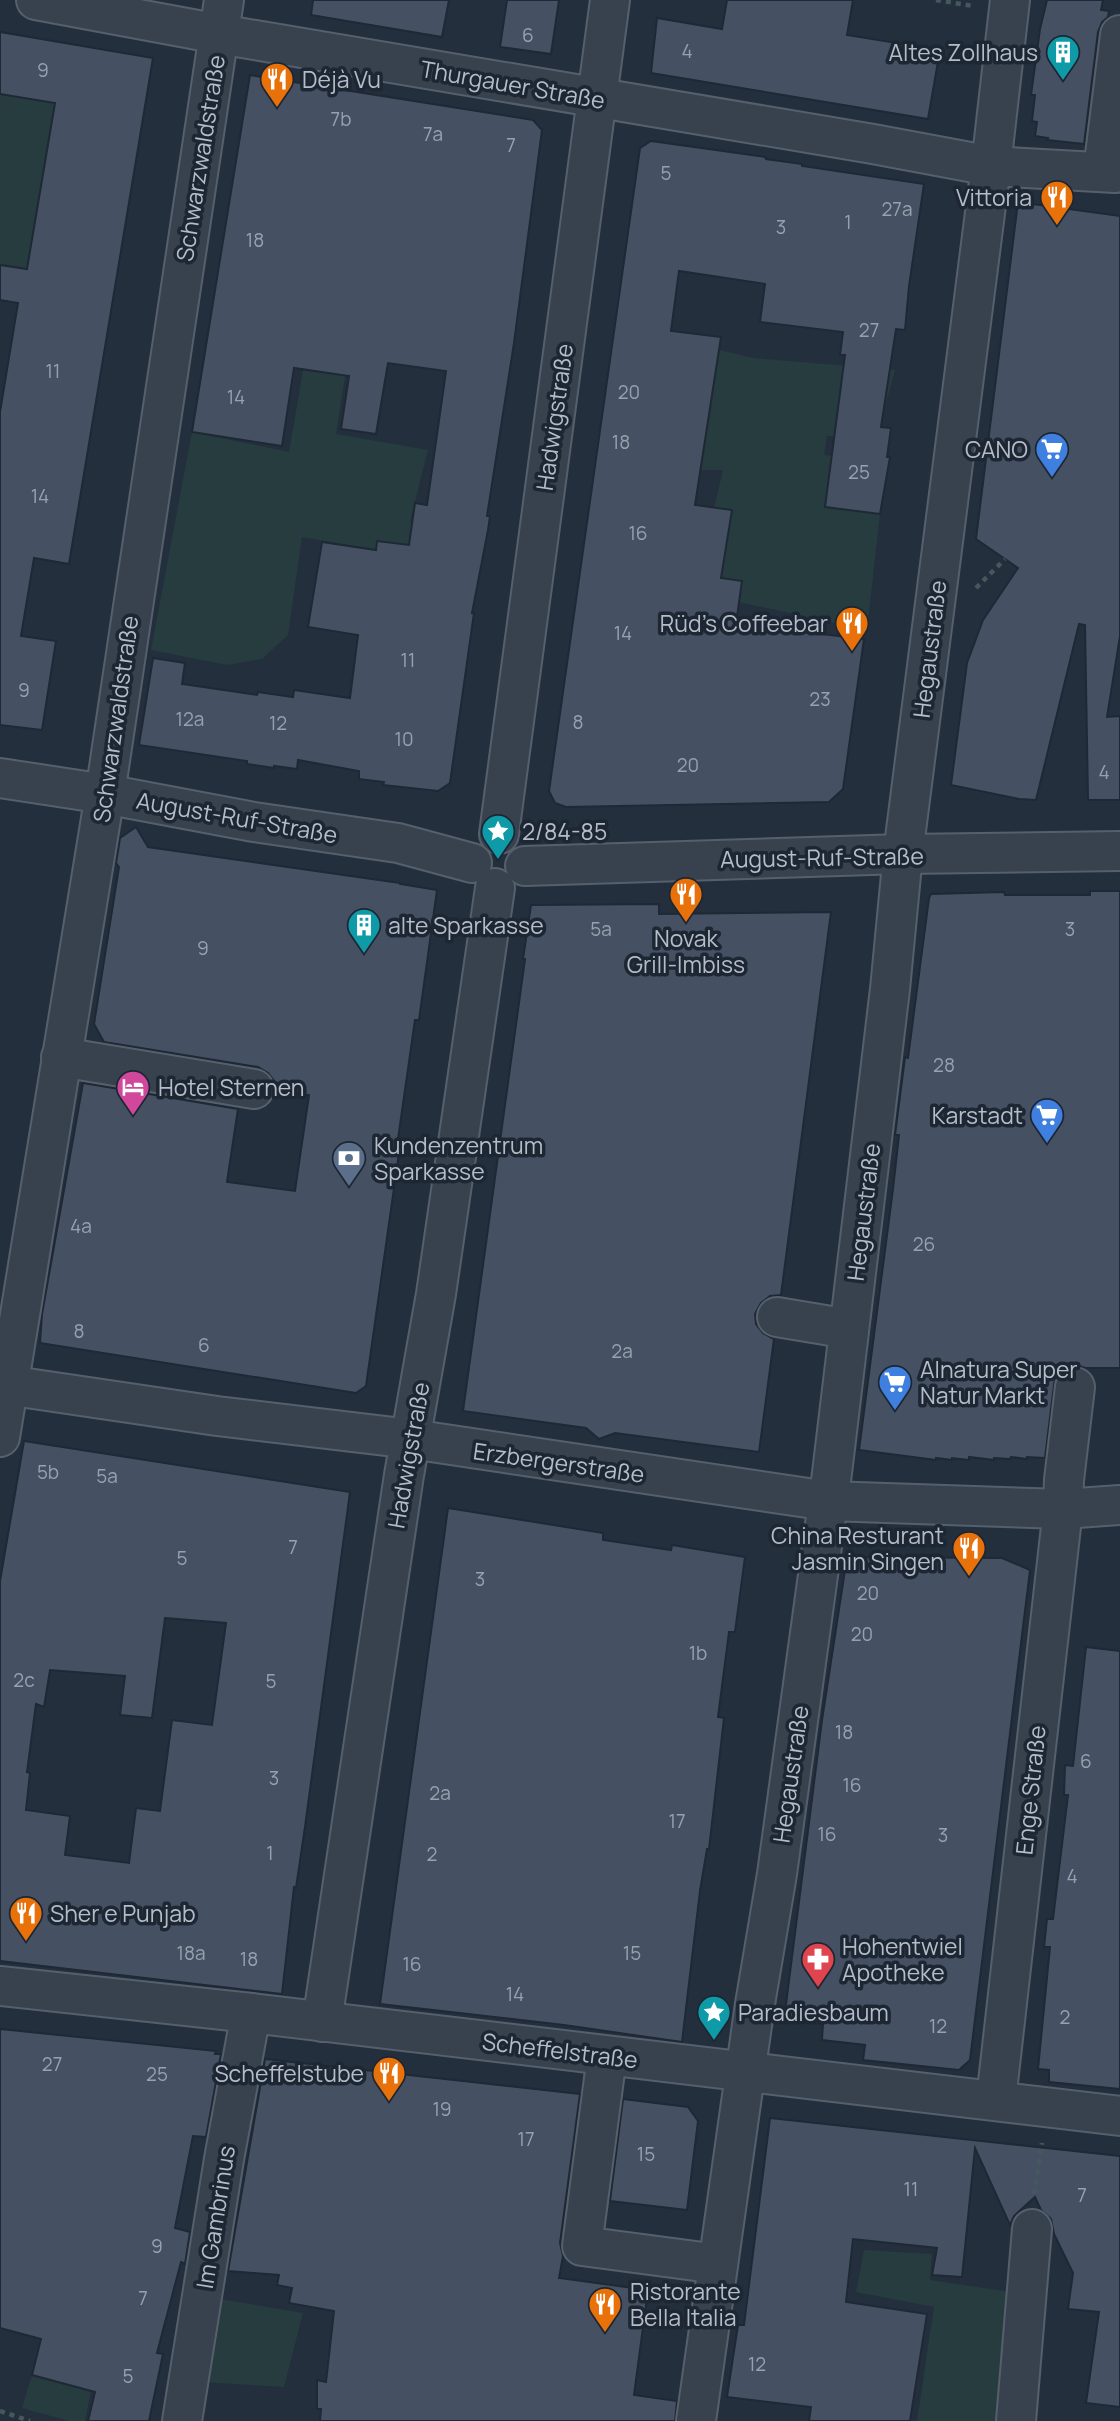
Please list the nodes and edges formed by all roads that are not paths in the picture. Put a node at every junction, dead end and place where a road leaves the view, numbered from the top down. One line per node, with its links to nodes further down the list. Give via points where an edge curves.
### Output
1 (36, 0): 4 (street, Thurgauer Straße)
2 (610, 0): 6 (street, Hadwigstraße)
3 (1010, 6): 7 (street, Hegaustraße)
4 (222, 17): 6 (street, Thurgauer Straße); 9 (street, Schwarzwaldstraße)
5 (1120, 35): 7 (street, Thurgauer Straße, via 1109,172)
6 (596, 99): 7 (street, Thurgauer Straße); 12 (street, Hadwigstraße, via 499,834 514,839 525,858)
7 (991, 166): 11 (street, Hegaustraße)
8 (0, 778): 9 (street, August-Ruf-Straße)
9 (105, 794): 12 (street, August-Ruf-Straße, via 398,843); 13 (street, Schwarzwaldstraße)
10 (1120, 851): 11 (street, August-Ruf-Straße)
11 (903, 854): 12 (street, August-Ruf-Straße); 16 (street, Hegaustraße)
12 (497, 872): 20 (street, Hadwigstraße)
13 (61, 1057): 14 (street); 17 (street, Schwarzwaldstraße)
14 (254, 1088)
15 (777, 1317): 16 (street)
16 (849, 1329): 22 (street, Hegaustraße)
17 (4, 1385): 19 (street, Schwarzwaldstraße); 20 (street, Erzbergerstraße)
18 (1074, 1387): 21 (street, Enge Straße)
19 (0, 1437)
20 (411, 1439): 22 (street, Erzbergerstraße); 26 (street, Hadwigstraße)
21 (1064, 1495): 22 (street, Erzbergerstraße); 23 (street, Erzbergerstraße); 29 (street, Enge Straße)
22 (828, 1501): 28 (street, Hegaustraße)
23 (1120, 1504)
24 (0, 1986): 25 (street, Scheffelstraße)
25 (251, 2013): 26 (street, Scheffelstraße); 33 (street, Im Gambrinus)
26 (322, 2022): 27 (street, Scheffelstraße)
27 (607, 2056): 28 (street, Scheffelstraße); 32 (street, via 582,2246)
28 (745, 2072): 29 (street, Scheffelstraße); 32 (street, Hegaustraße)
29 (996, 2100): 30 (street, Scheffelstraße)
30 (1120, 2116)
31 (1032, 2229): 35 (street)
32 (718, 2264): 34 (street, Hegaustraße)
33 (182, 2421)
34 (696, 2421)
35 (1016, 2421)

